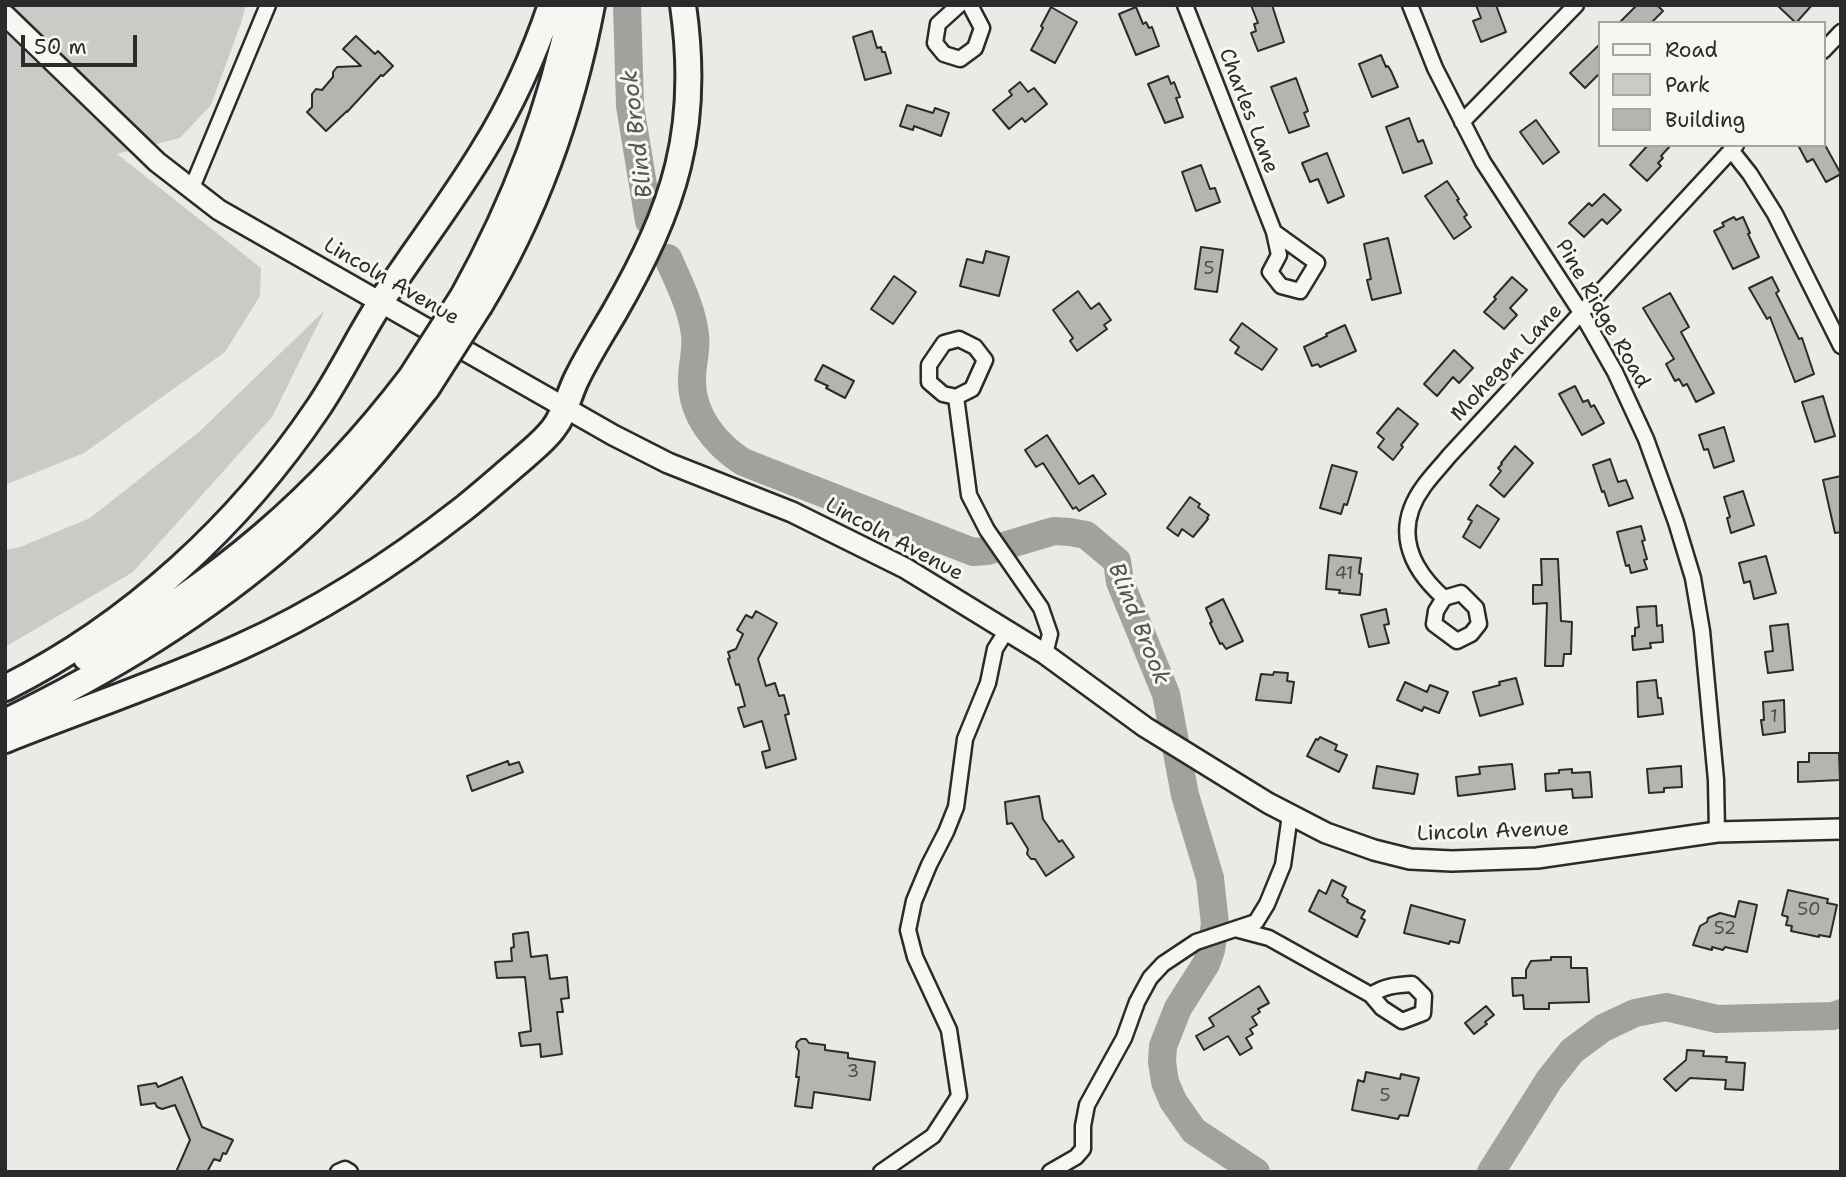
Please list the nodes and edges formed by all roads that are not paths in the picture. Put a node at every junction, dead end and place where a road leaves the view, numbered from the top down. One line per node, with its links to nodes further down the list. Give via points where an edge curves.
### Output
1 (268, 5): 15 (street)
2 (551, 5): 17 (highway, via 494,132)
3 (683, 5): 22 (highway, via 689,79 685,136 675,181 655,234)
4 (959, 5): 5 (street, via 938,24 935,43 944,54 960,59 975,48 982,28)
5 (970, 5)
6 (1185, 5): 16 (street, Charles Lane)
7 (1410, 5): 13 (street, Pine Ridge Road)
8 (1576, 5): 13 (street)
9 (585, 7): 20 (highway, bridge, via 571,92 522,224)
10 (5, 15): 15 (street, Lincoln Avenue)
11 (1841, 32): 12 (street)
12 (1825, 49)
13 (1462, 122): 18 (street, Pine Ridge Road)
14 (1734, 148): 18 (street, Mohegan Lane); 19 (street, via 1775,214)
15 (191, 190): 17 (street, Lincoln Avenue)
16 (1273, 232)
17 (380, 302): 22 (street, Lincoln Avenue); 26 (highway, via 307,424 223,524 126,613)
18 (1582, 314): 23 (street, Mohegan Lane, via 1449,456 1412,507 1408,546 1416,567); 32 (street, Pine Ridge Road, via 1646,439 1693,578 1714,753)
19 (1839, 336)
20 (419, 382): 27 (highway, via 249,549 136,629); 28 (highway, via 389,436 293,537 205,607 135,653)
21 (956, 397): 21 (street, via 972,389 985,360 975,347 959,339 944,343 929,365 929,383); 25 (street, via 969,495 987,530 1041,608 1050,634)
22 (565, 407): 24 (street, Lincoln Avenue, via 668,463 792,512 905,568); 29 (highway, via 547,437 471,503 418,544 341,593 218,657)
23 (1444, 598)
24 (1007, 630): 25 (street, Lincoln Avenue); 37 (street, via 995,649 988,683 965,739 956,807 914,901 908,930 915,957 948,1030 959,1096 933,1136)
25 (1045, 654): 30 (street, Lincoln Avenue, via 1145,727)
26 (5, 688)
27 (5, 701)
28 (5, 722)
29 (5, 740)
30 (1290, 814): 32 (street, Lincoln Avenue, via 1326,833 1410,859 1537,858); 33 (street, via 1283,865 1267,904 1256,922)
31 (1841, 829): 32 (street, Lincoln Avenue)
32 (1717, 832)
33 (1233, 929): 34 (street, via 1269,938); 38 (street, via 1196,942 1150,978 1087,1105 1083,1150)
34 (1371, 995)
35 (338, 1172): 36 (street)
36 (350, 1172)
37 (881, 1172)
38 (1049, 1172)

